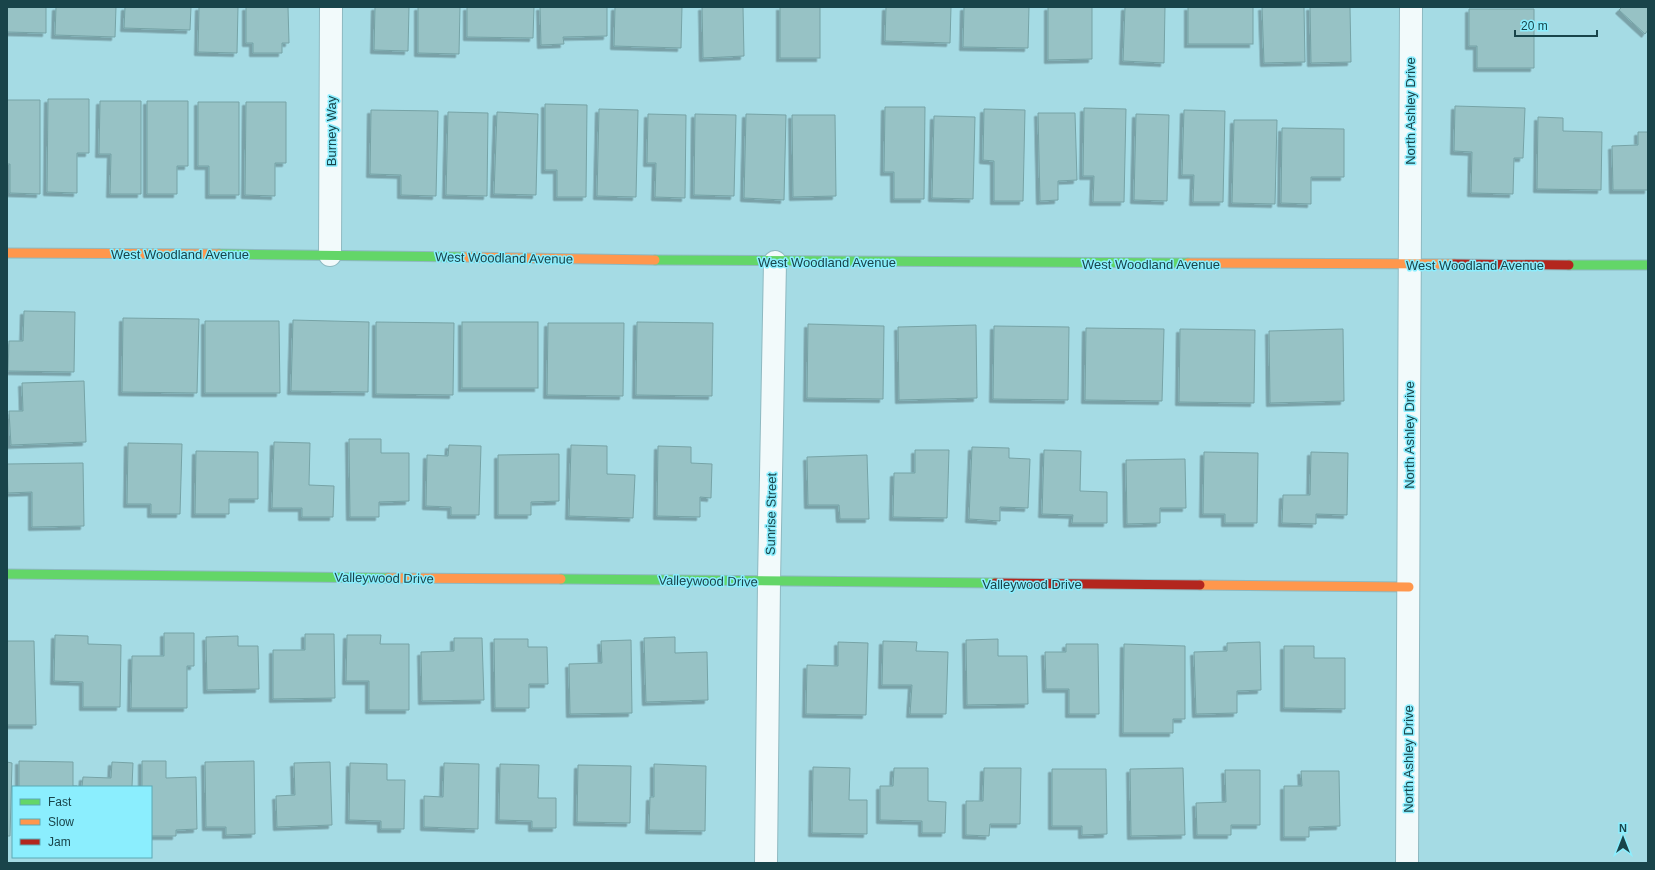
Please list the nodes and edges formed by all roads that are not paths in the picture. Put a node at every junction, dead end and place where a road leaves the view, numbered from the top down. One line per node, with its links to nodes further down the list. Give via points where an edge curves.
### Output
1 (331, 7): 4 (street, Burney Way)
2 (1411, 7): 6 (street, North Ashley Drive)
3 (7, 253): 4 (street, West Woodland Avenue)
4 (330, 255): 5 (street, West Woodland Avenue)
5 (775, 262): 6 (street, West Woodland Avenue); 9 (street, Sunrise Street)
6 (1410, 265): 7 (street, West Woodland Avenue); 10 (street, North Ashley Drive)
7 (1648, 265)
8 (7, 574): 9 (street, Valleywood Drive)
9 (769, 582): 10 (street, Valleywood Drive); 11 (street, Sunrise Street)
10 (1409, 588): 12 (street, North Ashley Drive)
11 (766, 863)
12 (1407, 863)

